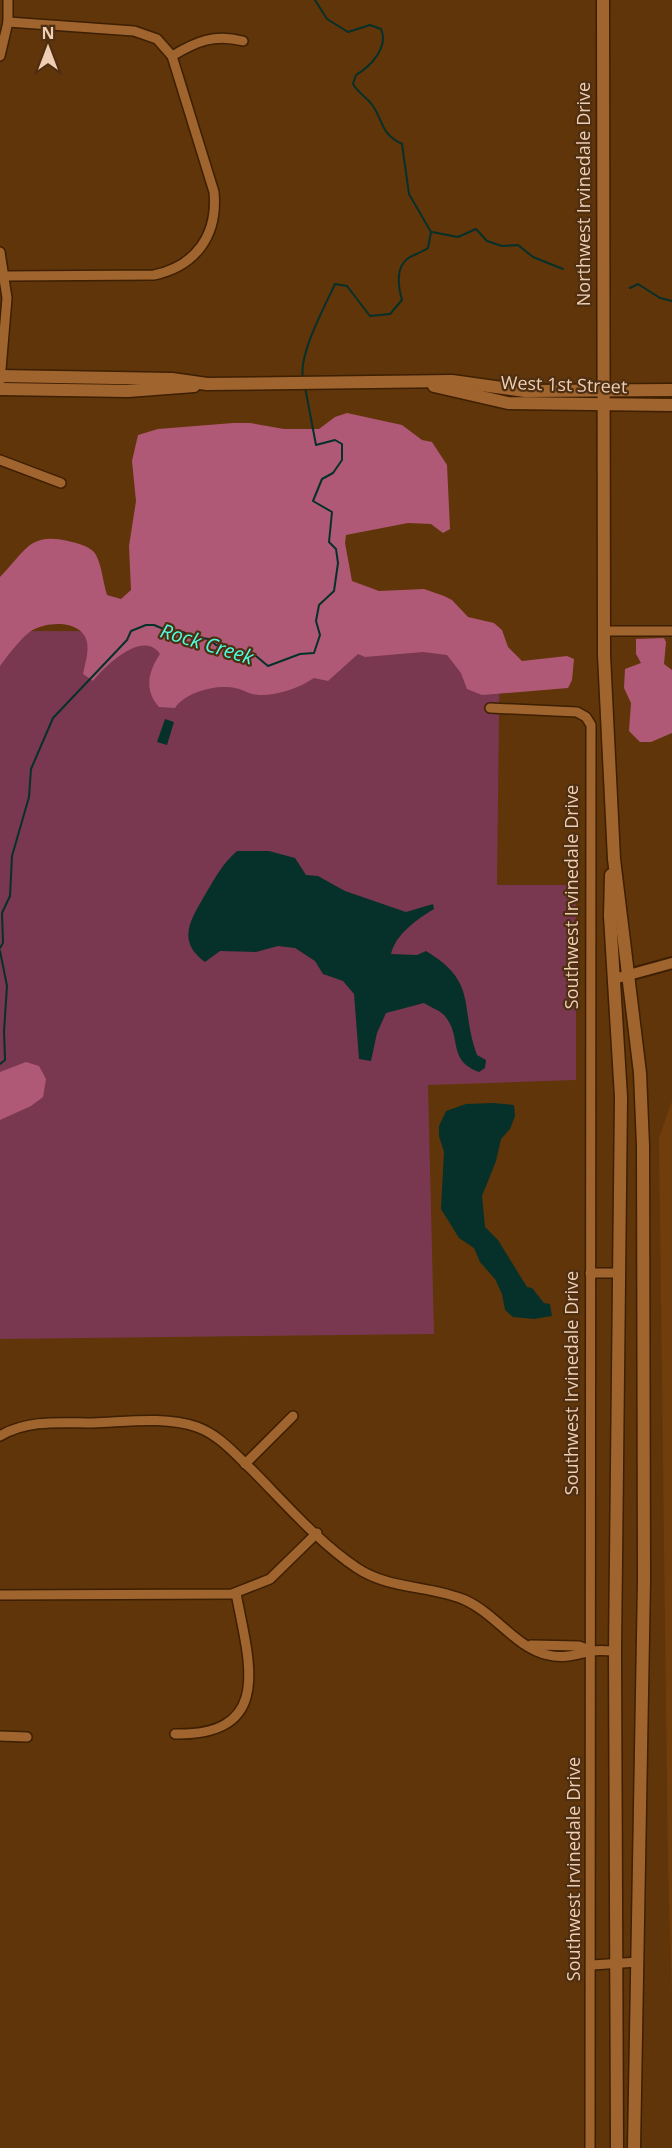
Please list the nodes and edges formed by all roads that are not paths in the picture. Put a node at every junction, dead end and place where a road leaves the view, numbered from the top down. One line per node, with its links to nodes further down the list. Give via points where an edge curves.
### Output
1 (8, 0): 3 (street)
2 (603, 0): 14 (main road, Northwest Irvinedale Drive)
3 (8, 22): 5 (street); 6 (street, via 134,31 157,39)
4 (243, 41): 6 (street, via 214,37 192,44)
5 (0, 56)
6 (172, 57): 8 (street, via 214,192 214,221 202,248 180,267 154,275)
7 (0, 252): 8 (street)
8 (6, 276): 9 (street)
9 (0, 376): 10 (street); 12 (main road, West 1st Street, via 172,379)
10 (0, 381)
11 (421, 382): 12 (main road, West 1st Street); 14 (main road, West 1st Street, via 467,382 525,391); 16 (main road, West 1st Street, via 508,403)
12 (207, 384): 13 (main road, West 1st Street, via 128,391)
13 (0, 389)
14 (602, 389): 15 (main road, West 1st Street); 16 (main road)
15 (672, 390)
16 (602, 405): 17 (main road, West 1st Street); 20 (main road)
17 (672, 405)
18 (0, 460): 19 (street)
19 (60, 483)
20 (603, 631): 21 (street); 23 (main road)
21 (672, 631)
22 (490, 708): 27 (street, Southwest Irvinedale Drive, via 577,712 591,725)
23 (614, 859): 25 (main road); 26 (main road, via 610,883)
24 (672, 963): 25 (street)
25 (627, 976): 26 (street); 40 (main road, via 640,1073 644,1146 646,1365)
26 (614, 979): 28 (main road, via 621,1097)
27 (590, 1273): 28 (street); 35 (street, Southwest Irvinedale Drive)
28 (618, 1273): 36 (main road)
29 (293, 1416): 31 (street)
30 (0, 1437): 31 (street, via 19,1427 44,1423 176,1423 221,1440)
31 (245, 1464): 32 (street)
32 (317, 1533): 33 (street, via 270,1579); 35 (street, via 345,1560 370,1576 465,1600 528,1645 579,1646)
33 (236, 1593): 34 (street); 37 (street, via 250,1670 248,1697 234,1719 220,1728)
34 (0, 1595)
35 (592, 1651): 36 (street); 42 (street, Southwest Irvinedale Drive)
36 (615, 1651): 41 (main road)
37 (175, 1734)
38 (0, 1736): 39 (street)
39 (27, 1737)
40 (638, 1962): 41 (street); 45 (main road)
41 (617, 1963): 42 (street); 44 (main road)
42 (592, 1965): 43 (street, Southwest Irvinedale Drive)
43 (590, 2148)
44 (617, 2148)
45 (634, 2148)

